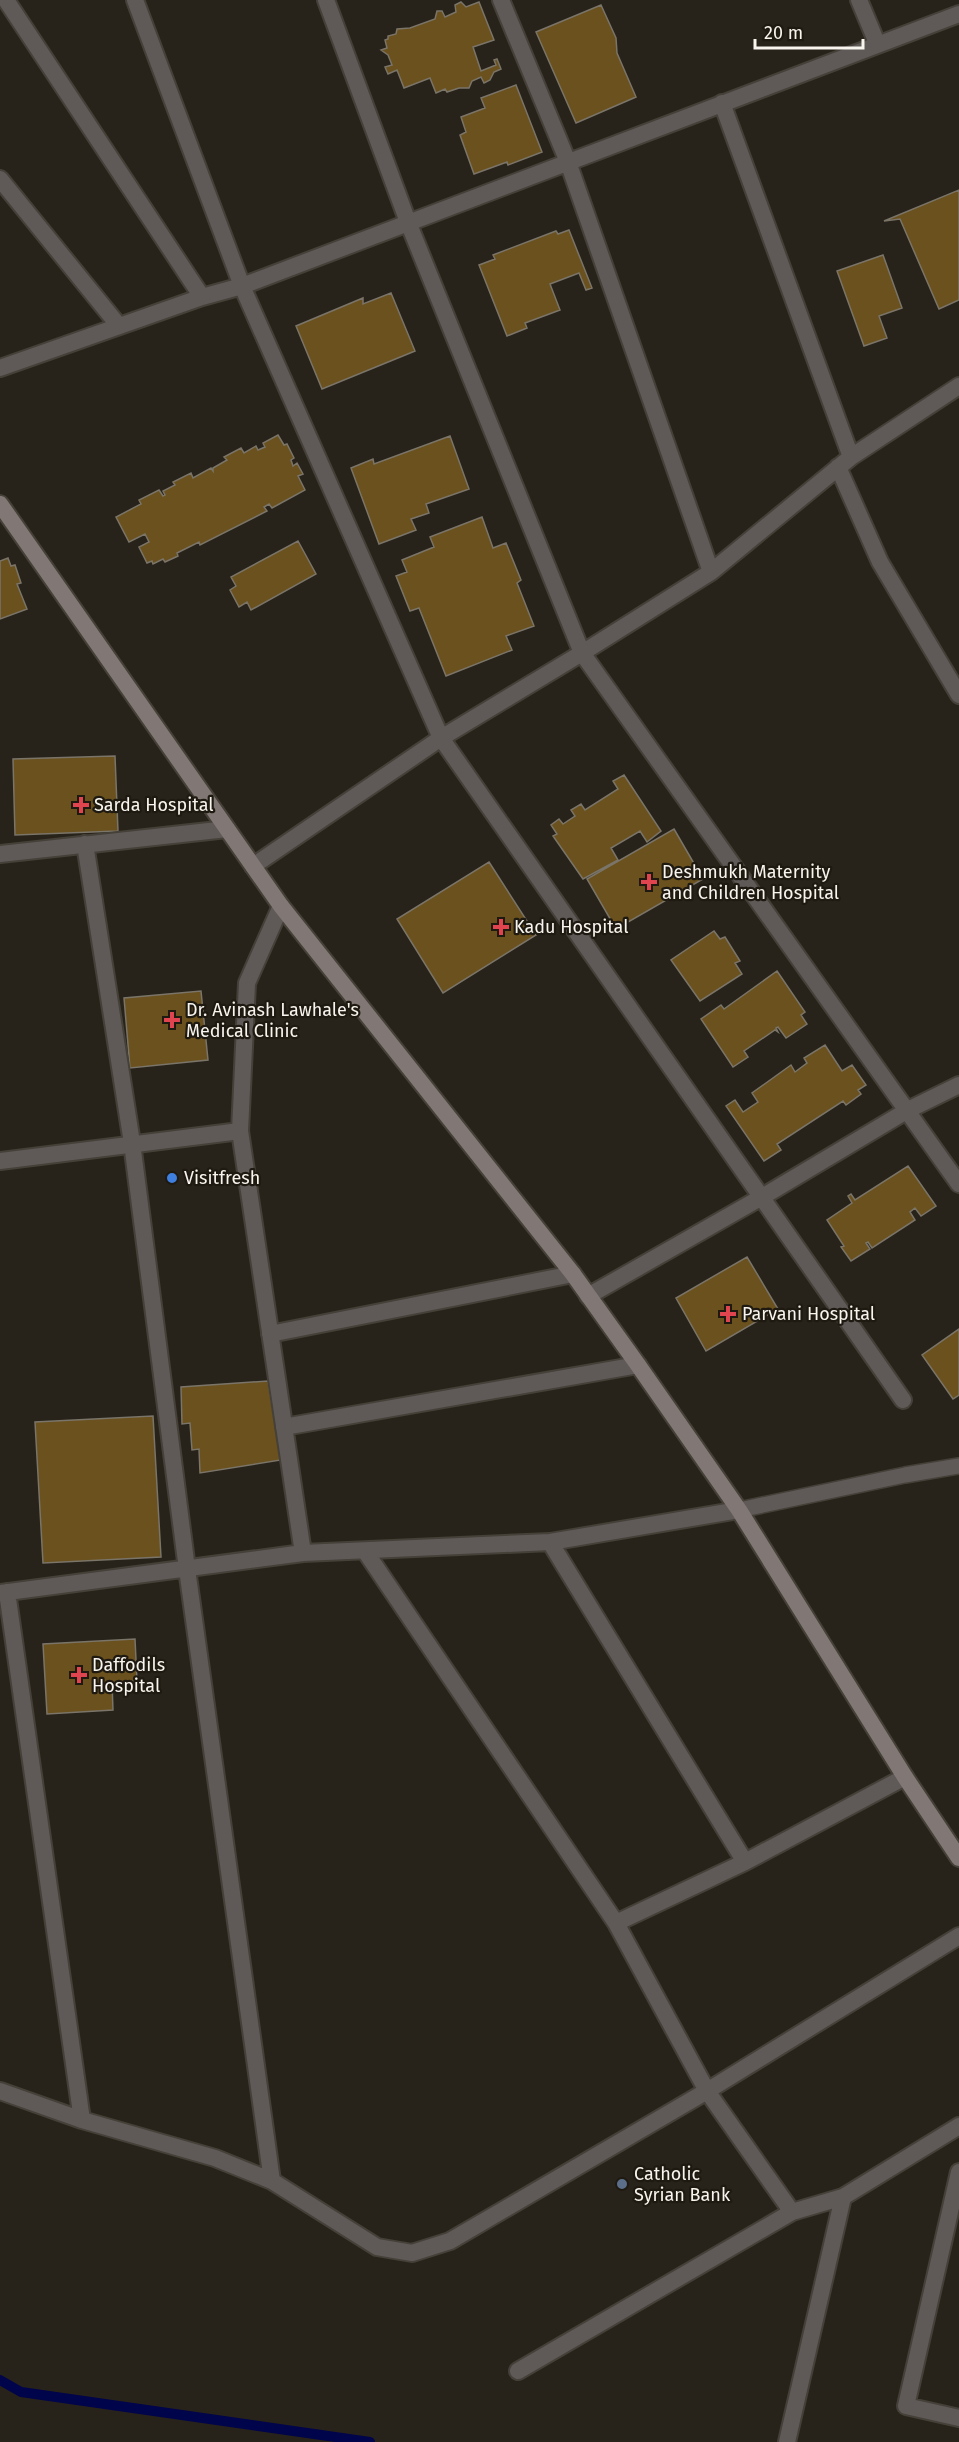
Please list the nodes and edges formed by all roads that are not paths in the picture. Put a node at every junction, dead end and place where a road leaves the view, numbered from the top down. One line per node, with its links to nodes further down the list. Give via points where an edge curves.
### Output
1 (6, 0): 13 (street)
2 (135, 0): 12 (street)
3 (327, 0): 11 (street)
4 (501, 0): 9 (street)
5 (860, 0): 7 (street)
6 (959, 14): 7 (street)
7 (878, 43): 8 (street)
8 (722, 103): 9 (street); 17 (street)
9 (568, 162): 11 (street); 19 (street)
10 (0, 179): 14 (street)
11 (408, 222): 12 (street); 20 (street)
12 (242, 286): 13 (street); 22 (street)
13 (202, 297): 14 (street)
14 (119, 326): 15 (street)
15 (0, 368)
16 (959, 386): 17 (street)
17 (844, 462): 19 (street); 21 (street, via 880,562)
18 (0, 504): 23 (main road)
19 (711, 572): 20 (street)
20 (582, 653): 22 (street); 29 (street)
21 (959, 695)
22 (441, 738): 26 (street); 34 (street)
23 (227, 829): 24 (street); 26 (main road)
24 (85, 844): 25 (street); 31 (street)
25 (1, 851)
26 (253, 866): 27 (main road)
27 (281, 906): 30 (street, via 247,983); 35 (main road)
28 (959, 1085): 29 (street)
29 (908, 1110): 33 (street); 34 (street)
30 (240, 1131): 31 (street); 37 (street)
31 (132, 1143): 32 (street); 46 (street)
32 (0, 1161)
33 (959, 1184)
34 (762, 1197): 36 (street); 39 (street)
35 (573, 1274): 36 (main road); 37 (street)
36 (588, 1296): 38 (main road)
37 (270, 1334): 40 (street)
38 (638, 1365): 40 (street); 42 (main road)
39 (903, 1400)
40 (284, 1427): 45 (street)
41 (959, 1466): 42 (lane)
42 (739, 1510): 43 (street); 48 (main road)
43 (550, 1542): 44 (street); 50 (street)
44 (365, 1551): 45 (street); 51 (street)
45 (303, 1553): 46 (street)
46 (187, 1569): 47 (street); 58 (street)
47 (3, 1592): 55 (street)
48 (905, 1777): 49 (main road); 50 (street)
49 (959, 1858)
50 (745, 1862): 51 (street)
51 (616, 1923): 54 (street)
52 (959, 1936): 54 (street)
53 (0, 2091): 55 (street)
54 (707, 2091): 58 (street, via 450,2241 412,2253 377,2247); 60 (street)
55 (82, 2120): 58 (street, via 215,2158)
56 (959, 2126): 59 (street)
57 (959, 2172): 62 (street, via 906,2406)
58 (272, 2181)
59 (843, 2198): 60 (street); 63 (street)
60 (792, 2212): 61 (street)
61 (518, 2371)
62 (959, 2418)
63 (787, 2439)

